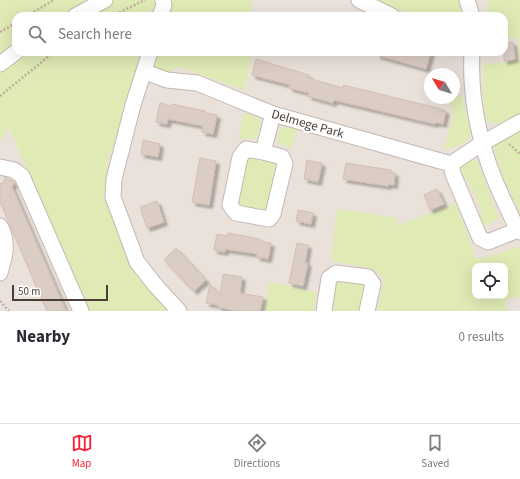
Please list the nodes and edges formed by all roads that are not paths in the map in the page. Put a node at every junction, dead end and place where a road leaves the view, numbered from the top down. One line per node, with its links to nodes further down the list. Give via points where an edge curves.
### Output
1 (105, 0): 5 (street)
2 (163, 0): 6 (street)
3 (359, 0): 7 (street)
4 (467, 0): 8 (street)
5 (82, 12)
6 (161, 12)
7 (384, 12)
8 (471, 12)
9 (12, 55): 12 (street)
10 (149, 56): 13 (street)
11 (472, 56): 16 (street, via 473,90)
12 (0, 64)
13 (145, 72): 14 (street, Delmege Park, via 167,80 197,83); 24 (street, via 133,105 114,179 113,197 138,262)
14 (273, 114): 17 (street); 18 (street, Delmege Park)
15 (520, 122): 16 (street)
16 (481, 144): 18 (street); 21 (street, via 499,192)
17 (263, 152): 17 (street, via 282,157 285,164 273,214 269,218 236,213 230,205 240,157 246,149)
18 (451, 164): 21 (street, via 480,238 488,242)
19 (0, 167): 23 (street, via 14,170 22,176)
20 (0, 226): 22 (street, via 5,235 6,252)
21 (519, 231)
22 (0, 273)
23 (81, 311)
24 (179, 311)
25 (324, 311): 26 (street, via 329,278 336,273 368,277 373,284)
26 (367, 311)

